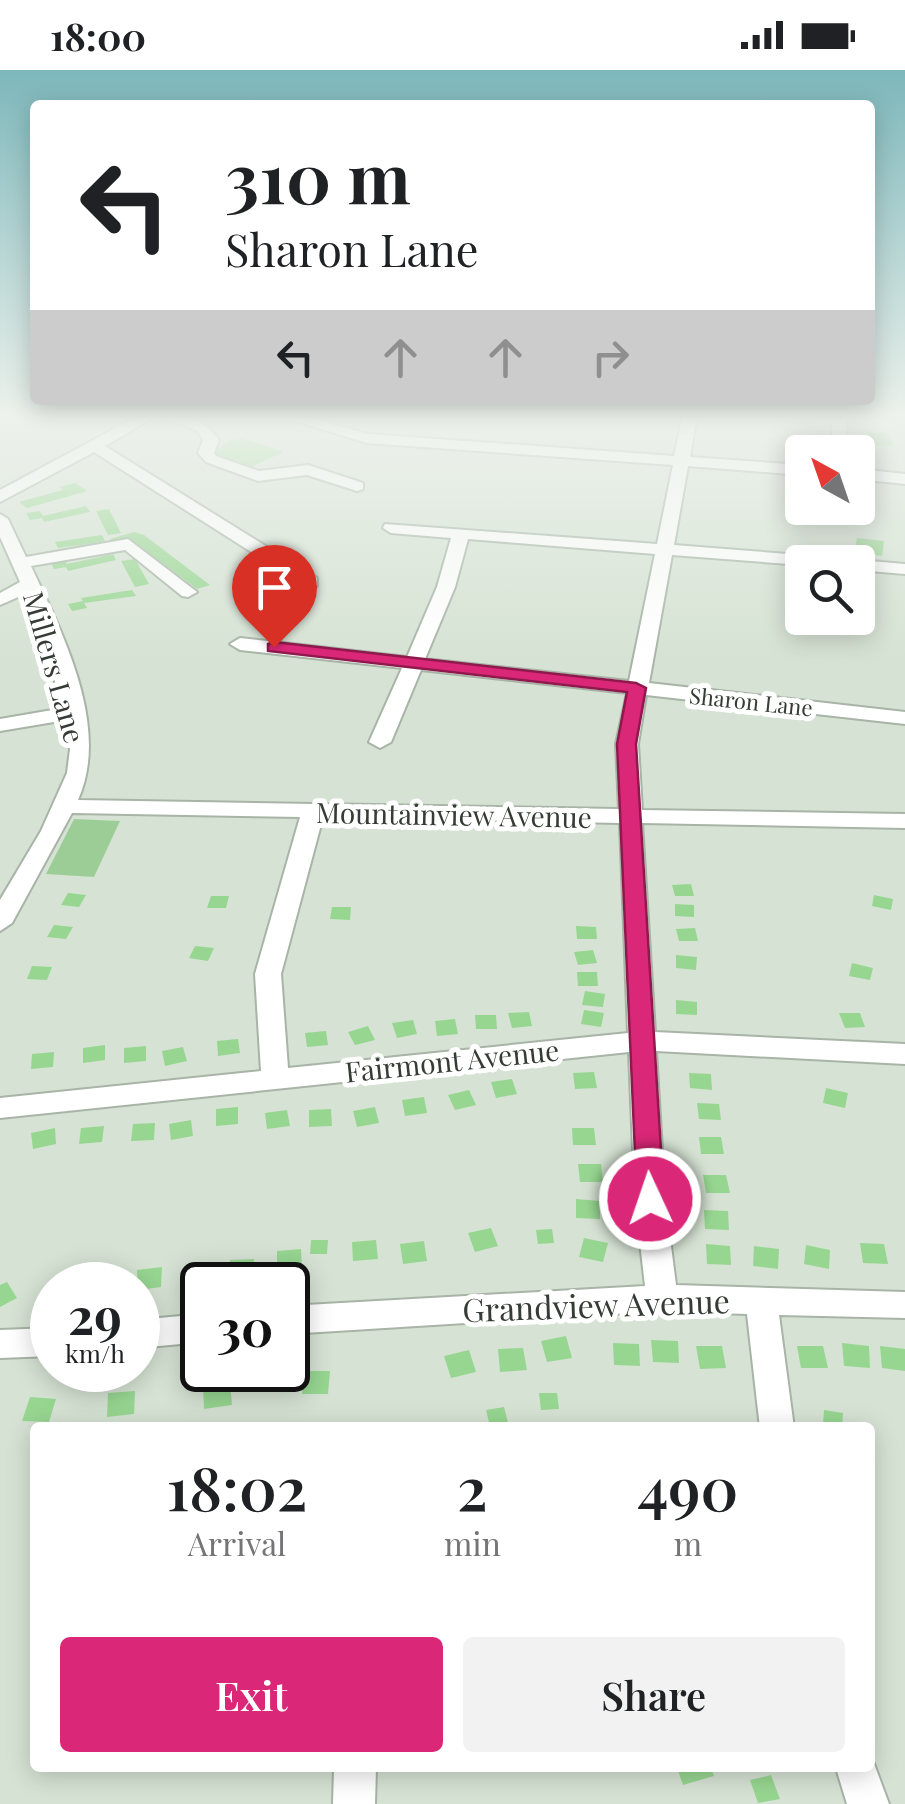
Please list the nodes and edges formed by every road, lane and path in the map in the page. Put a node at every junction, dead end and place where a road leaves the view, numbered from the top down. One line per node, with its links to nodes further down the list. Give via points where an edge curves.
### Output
1 (173, 496): 11 (street)
2 (675, 496): 6 (street)
3 (0, 520): 8 (street, Millers Lane)
4 (391, 528): 5 (street)
5 (461, 533): 6 (street); 16 (street, via 446,587)
6 (664, 550): 7 (street); 17 (street)
7 (785, 559)
8 (21, 563): 12 (street, Millers Lane); 13 (street, via 128,544)
9 (875, 566): 10 (street)
10 (905, 569)
11 (311, 582)
12 (31, 584): 14 (street); 18 (street, Millers Lane)
13 (188, 592)
14 (0, 600)
15 (240, 644): 16 (street, Sharon Lane)
16 (412, 662): 17 (street, Sharon Lane); 21 (street)
17 (636, 688): 19 (street, Sharon Lane); 24 (street, via 627,744)
18 (74, 712): 20 (street); 22 (street, Millers Lane, via 79,770)
19 (905, 718)
20 (0, 725)
21 (380, 742)
22 (63, 806): 23 (street, Mountainview Avenue); 26 (street, Millers Lane)
23 (313, 812): 24 (street, Mountainview Avenue); 30 (street, via 268,974)
24 (630, 818): 25 (street, Mountainview Avenue); 28 (street)
25 (905, 821)
26 (8, 892): 27 (street, Millers Lane)
27 (0, 923)
28 (642, 1041): 29 (street, Fairmont Avenue); 30 (street, Fairmont Avenue); 32 (street)
29 (905, 1054)
30 (275, 1078): 31 (street, Fairmont Avenue)
31 (0, 1108)
32 (662, 1298): 33 (street, Grandview Avenue); 35 (street, Grandview Avenue)
33 (760, 1299): 34 (street, Grandview Avenue); 38 (street)
34 (905, 1304)
35 (310, 1319)
36 (30, 1343): 37 (street)
37 (0, 1344)
38 (777, 1422)
39 (355, 1772): 41 (street)
40 (858, 1772): 42 (street)
41 (354, 1804)
42 (868, 1804)

